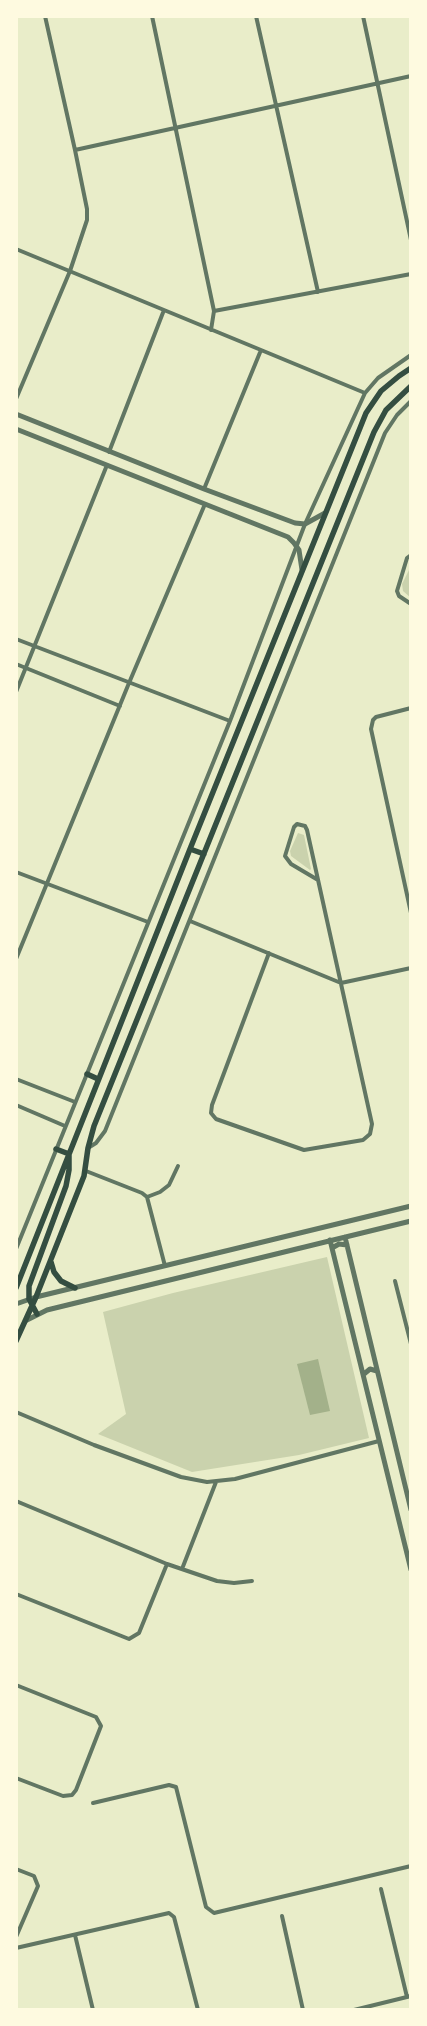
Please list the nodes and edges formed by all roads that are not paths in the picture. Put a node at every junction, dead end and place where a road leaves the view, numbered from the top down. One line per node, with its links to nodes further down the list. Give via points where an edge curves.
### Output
1 (45, 16): 9 (street)
2 (152, 16): 8 (street)
3 (256, 16): 7 (street)
4 (363, 16): 6 (street)
5 (411, 76): 6 (street)
6 (378, 84): 7 (street); 10 (street)
7 (276, 106): 8 (street); 14 (street)
8 (176, 128): 9 (street); 16 (street)
9 (74, 150): 12 (street, via 87,215)
10 (411, 240)
11 (16, 249): 12 (street)
12 (70, 271): 15 (street); 23 (street)
13 (411, 274): 14 (street)
14 (318, 292): 16 (street)
15 (164, 310): 17 (street); 29 (street)
16 (214, 311): 17 (street)
17 (211, 330): 18 (street)
18 (261, 350): 22 (street); 31 (street)
19 (411, 355): 22 (street, via 382,374)
20 (411, 368): 33 (main road, via 382,391 366,413)
21 (411, 386): 49 (main road, via 386,410 374,432)
22 (365, 393): 34 (street)
23 (16, 399)
24 (411, 401): 55 (street, via 397,414 385,434)
25 (16, 414): 27 (street)
26 (16, 429): 28 (street)
27 (60, 432): 28 (street); 29 (street)
28 (55, 444): 30 (street)
29 (109, 452): 31 (street)
30 (107, 465): 32 (street); 40 (street)
31 (204, 490): 34 (street)
32 (205, 504): 35 (street, via 284,535); 43 (street)
33 (325, 513): 34 (street); 37 (main road)
34 (305, 524): 35 (street)
35 (297, 546): 37 (street); 47 (street)
36 (411, 555): 38 (street, via 407,558 397,591)
37 (302, 570): 48 (main road)
38 (411, 604)
39 (16, 639): 40 (street)
40 (34, 647): 42 (street); 43 (street)
41 (16, 664): 42 (street)
42 (26, 668): 44 (street); 45 (street)
43 (129, 683): 45 (street); 47 (street)
44 (16, 692)
45 (120, 706): 52 (street)
46 (411, 708): 53 (street, via 380,715 373,720 371,729)
47 (230, 721): 56 (street)
48 (190, 848): 49 (main road); 63 (main road)
49 (204, 854): 67 (main road)
50 (16, 872): 52 (street)
51 (318, 880): 51 (street, via 291,864 285,856 297,824 307,830); 60 (street)
52 (46, 885): 56 (street); 58 (street)
53 (408, 888): 54 (street)
54 (411, 913)
55 (190, 921): 57 (street); 67 (street, via 105,1131)
56 (148, 922): 61 (street)
57 (269, 954): 60 (street); 60 (street, via 212,1105 216,1119 304,1150 363,1140 370,1134 372,1124)
58 (16, 959)
59 (411, 968): 60 (street)
60 (341, 984)
61 (87, 1074): 63 (main road); 64 (street)
62 (16, 1079): 64 (street)
63 (98, 1079): 69 (main road)
64 (74, 1102): 66 (street)
65 (16, 1105): 66 (street)
66 (65, 1126): 68 (street)
67 (88, 1148): 71 (main road)
68 (56, 1149): 69 (main road); 79 (street)
69 (69, 1154): 82 (main road, via 66,1186); 85 (main road)
70 (178, 1166): 72 (street, via 169,1185)
71 (86, 1171): 72 (street); 80 (main road)
72 (148, 1197): 81 (street)
73 (411, 1206): 81 (street)
74 (411, 1220): 75 (street)
75 (345, 1237): 76 (street); 77 (street)
76 (330, 1240): 78 (street); 91 (street)
77 (347, 1245): 78 (street, via 339,1244); 95 (street)
78 (332, 1248): 96 (street)
79 (16, 1249)
80 (51, 1261): 84 (main road); 86 (main road, via 60,1281)
81 (165, 1266): 86 (street)
82 (30, 1279): 84 (main road, via 35,1284); 88 (main road)
83 (395, 1281): 94 (street)
84 (42, 1283): 87 (main road)
85 (16, 1288)
86 (75, 1288): 87 (street)
87 (36, 1297): 88 (street); 90 (main road)
88 (30, 1299): 89 (street); 90 (main road)
89 (16, 1304)
90 (32, 1307): 91 (main road); 92 (main road)
91 (37, 1314): 92 (street)
92 (27, 1320): 93 (main road)
93 (16, 1342)
94 (411, 1344)
95 (377, 1371): 96 (street, via 370,1369); 101 (street)
96 (364, 1374): 98 (street)
97 (16, 1412): 99 (street, via 181,1477)
98 (379, 1441): 99 (street); 104 (street)
99 (216, 1482): 103 (street)
100 (16, 1501): 102 (street)
101 (411, 1510)
102 (167, 1564): 103 (street); 106 (street, via 139,1633 129,1639)
103 (182, 1569): 105 (street, via 226,1582)
104 (411, 1570)
105 (252, 1580)
106 (16, 1594)
107 (16, 1685): 108 (street, via 96,1717 101,1726 72,1795 63,1796)
108 (16, 1778)
109 (93, 1802): 110 (street, via 169,1785 176,1787 206,1906 214,1913)
110 (411, 1866)
111 (16, 1869): 115 (street, via 34,1876 38,1886)
112 (381, 1889): 117 (street)
113 (282, 1916): 121 (street)
114 (75, 1935): 116 (street); 119 (street); 120 (street, via 166,1912 174,1917)
115 (16, 1937)
116 (16, 1948)
117 (409, 1997): 118 (street)
118 (362, 2009): 122 (street)
119 (93, 2010)
120 (198, 2010)
121 (303, 2010)
122 (354, 2010)

